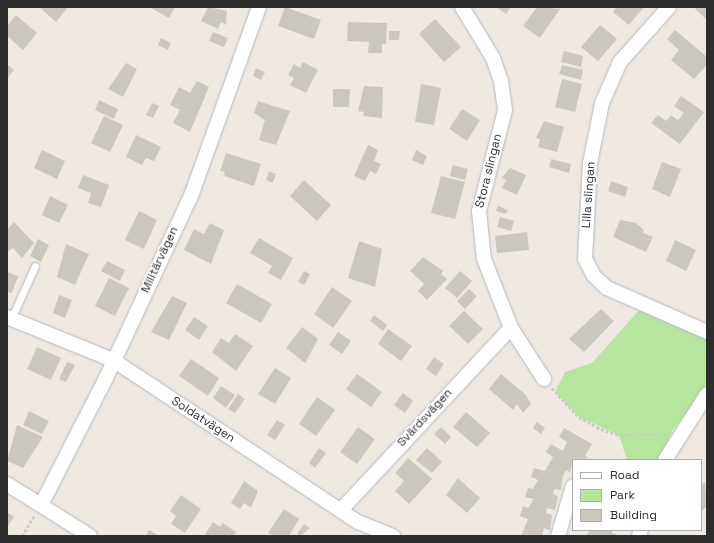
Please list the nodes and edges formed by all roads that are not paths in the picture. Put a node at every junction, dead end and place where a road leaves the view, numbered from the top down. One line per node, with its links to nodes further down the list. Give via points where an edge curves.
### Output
1 (259, 7): 8 (street, Militärvägen, via 191,196)
2 (462, 7): 6 (street, Stora slingan, via 482,38 502,81 505,110 479,211 479,234 484,259)
3 (669, 7): 7 (street, Lilla slingan, via 620,62 602,102 590,163 585,259 594,276 607,288)
4 (35, 266): 5 (lane)
5 (9, 318): 8 (street, Soldatvägen)
6 (511, 328): 9 (street, Stora slingan); 15 (street, Svärdsvägen)
7 (707, 332)
8 (114, 360): 14 (street, Militärvägen); 15 (street, Soldatvägen)
9 (544, 379)
10 (707, 394): 11 (street, via 675,440)
11 (666, 459)
12 (7, 484): 14 (street)
13 (572, 489): 18 (street)
14 (41, 505): 16 (street)
15 (341, 510): 17 (street, Soldatvägen, via 358,522)
16 (90, 536)
17 (393, 536)
18 (558, 536)

